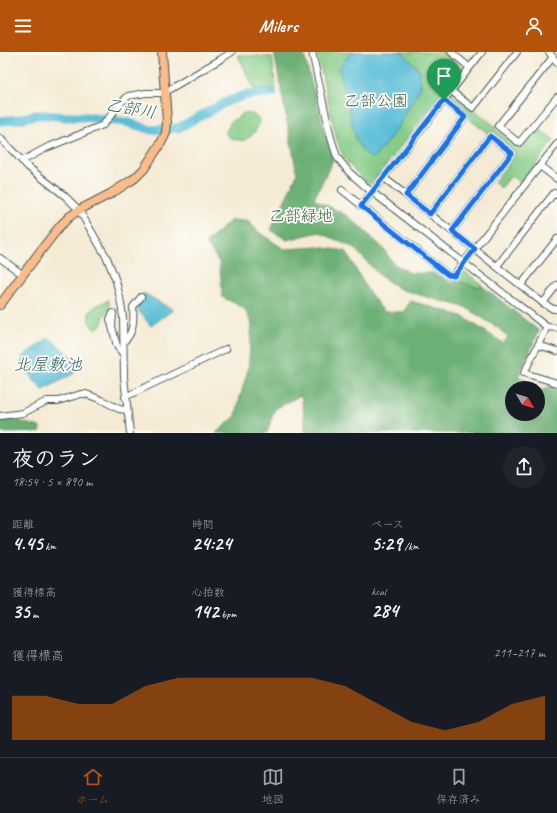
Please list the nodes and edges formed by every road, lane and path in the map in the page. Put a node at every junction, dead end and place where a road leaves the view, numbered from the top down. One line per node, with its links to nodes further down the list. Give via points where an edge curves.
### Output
1 (162, 52): 10 (main road)
2 (232, 52): 10 (street)
3 (312, 52): 20 (street, via 337,158)
4 (451, 52): 8 (street)
5 (482, 52): 8 (street)
6 (517, 52): 9 (street, via 473,108)
7 (553, 57): 11 (street, via 498,126 519,144)
8 (470, 67): 9 (street)
9 (451, 91): 12 (street)
10 (165, 93): 15 (street, via 128,96 103,125 46,148); 24 (main road, via 166,129 161,143 144,169 110,194)
11 (557, 97)
12 (444, 100): 17 (street); 21 (street, via 465,117)
13 (0, 138): 15 (street)
14 (557, 144): 16 (street)
15 (22, 161): 24 (street)
16 (540, 166): 18 (street); 28 (street)
17 (383, 177): 20 (street); 21 (street)
18 (557, 179)
19 (342, 190): 23 (street)
20 (372, 191): 23 (street); 30 (street)
21 (406, 195): 25 (street)
22 (557, 195): 31 (street, via 554,193)
23 (361, 206): 30 (street, via 448,275 454,276)
24 (79, 210): 32 (main road, via 60,226); 42 (street, via 107,258 116,281 123,317)
25 (430, 214): 26 (street); 26 (street, via 490,136 512,153)
26 (452, 231): 28 (street)
27 (557, 239): 33 (street)
28 (475, 249): 30 (street); 31 (street)
29 (0, 258): 32 (street)
30 (464, 263): 40 (street)
31 (496, 266): 33 (street)
32 (22, 274): 37 (main road)
33 (521, 285): 36 (street)
34 (557, 285): 36 (street)
35 (141, 297): 42 (street, via 133,306 134,317 130,336)
36 (543, 303): 38 (street)
37 (0, 304)
38 (557, 309)
39 (112, 326): 46 (street, via 117,346)
40 (547, 327): 41 (street); 43 (street)
41 (557, 328)
42 (124, 340): 46 (street)
43 (538, 345): 45 (street); 47 (street, via 524,373)
44 (226, 349): 48 (street)
45 (557, 350)
46 (123, 354): 48 (street)
47 (557, 383)
48 (125, 397): 49 (street)
49 (126, 410): 50 (street, via 81,394 58,401 47,401 23,413); 51 (street)
50 (0, 416)
51 (130, 433)

